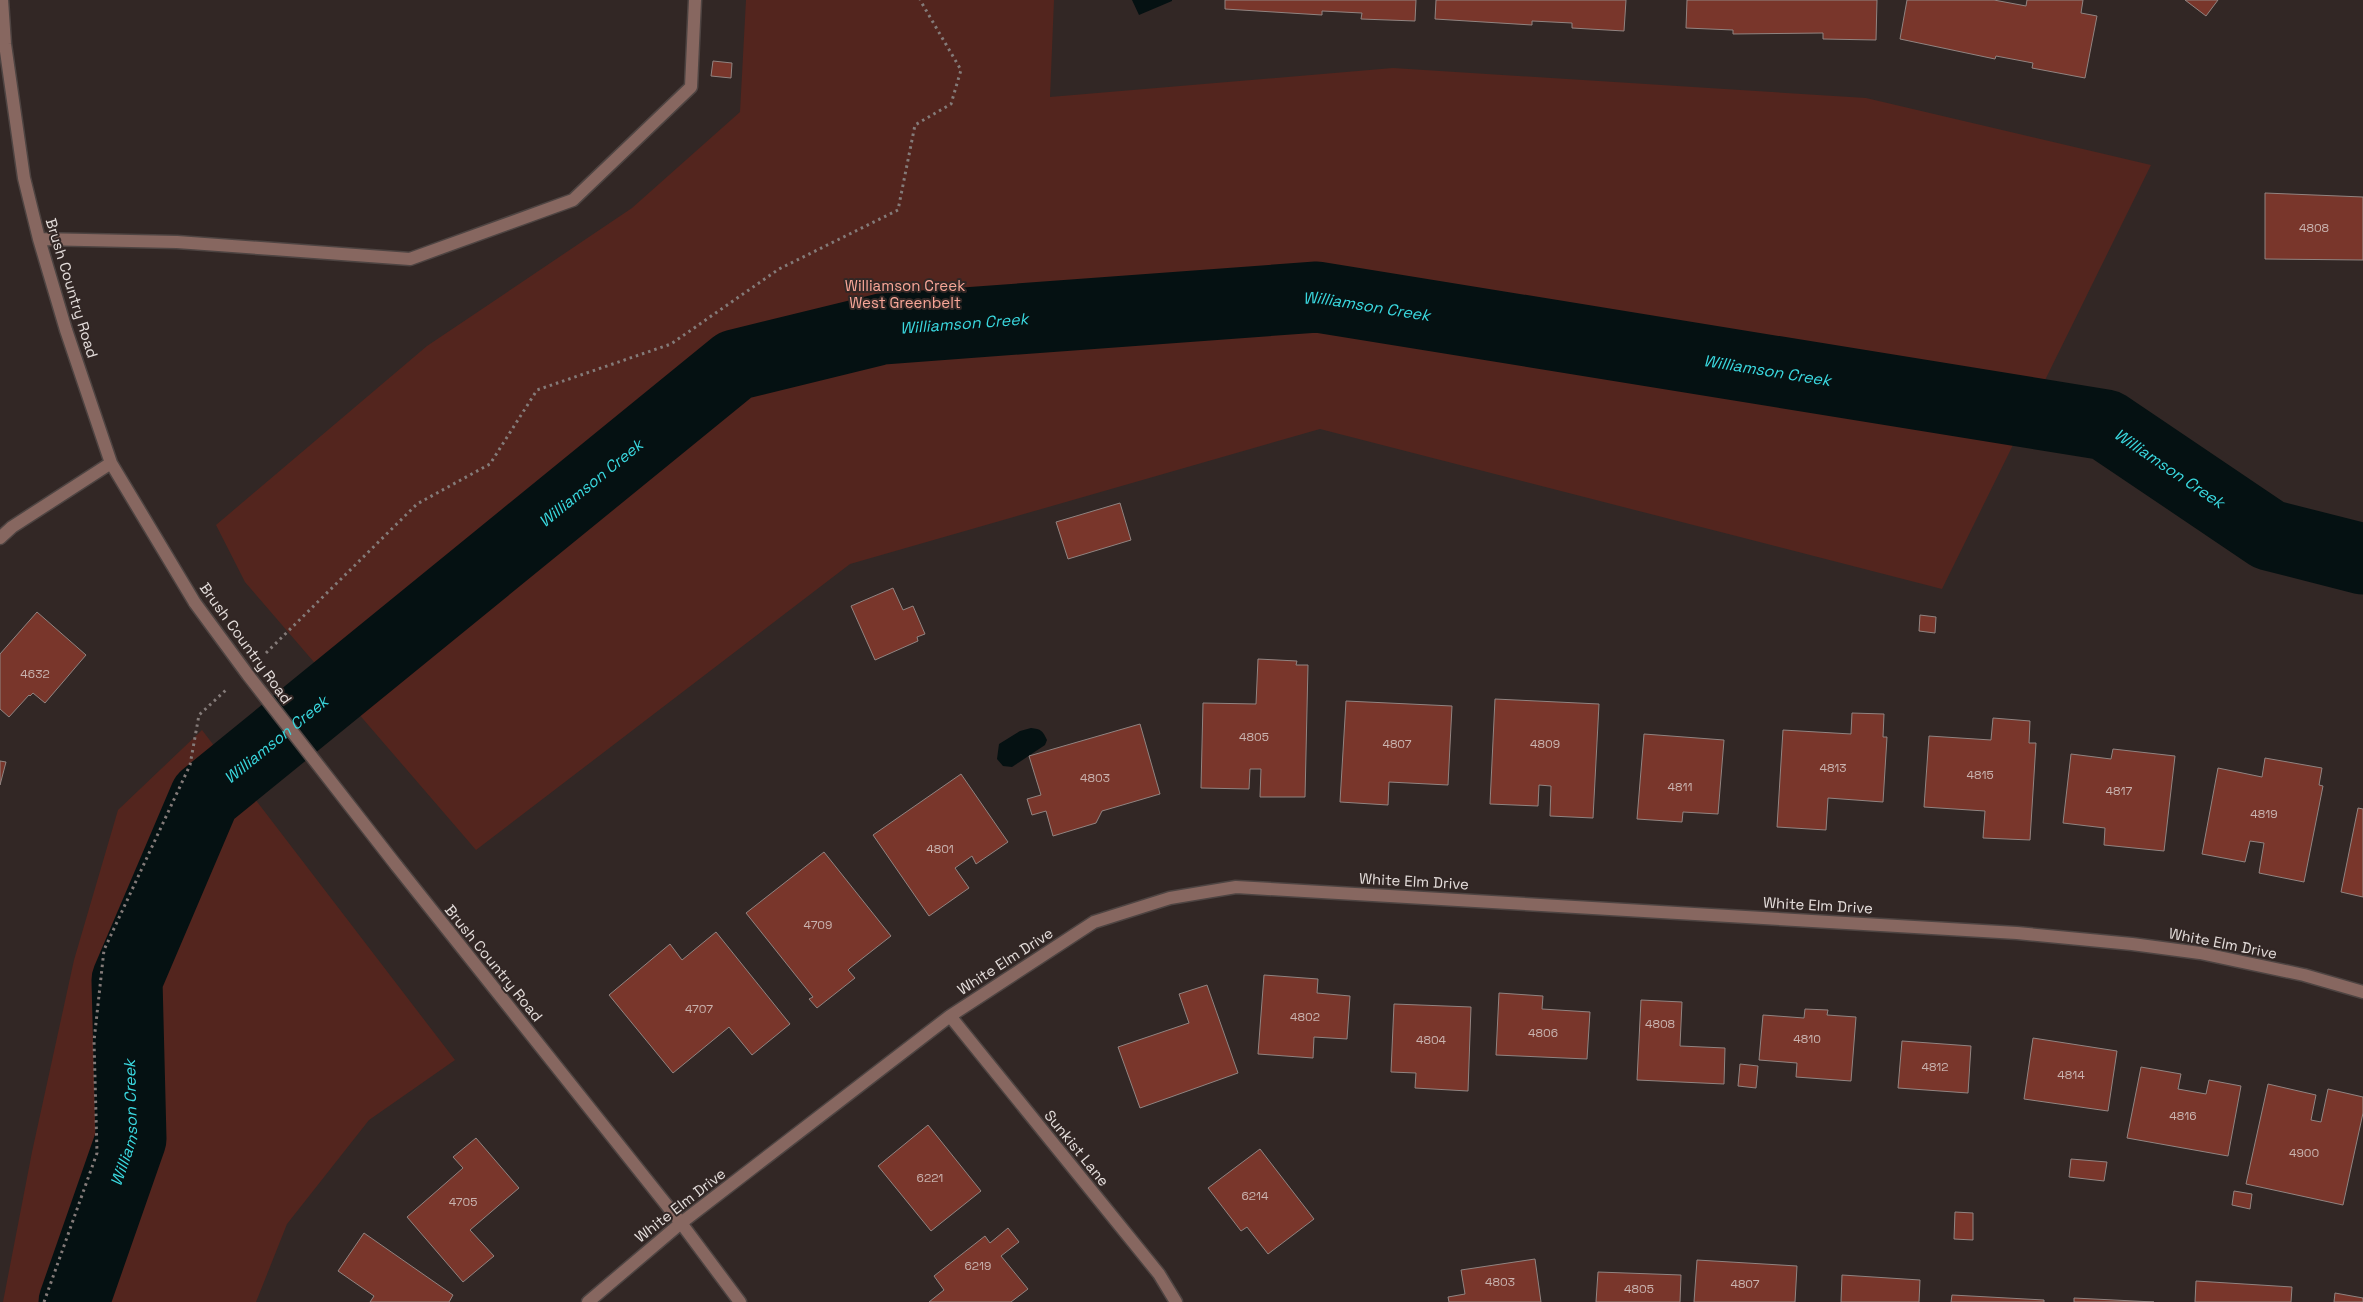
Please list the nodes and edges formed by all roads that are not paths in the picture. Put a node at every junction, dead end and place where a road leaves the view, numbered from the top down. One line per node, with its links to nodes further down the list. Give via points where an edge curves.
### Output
1 (2, 0): 3 (street, Brush Country Road, via 24,178)
2 (695, 0): 3 (street, via 691,87 573,200 410,259 178,242)
3 (39, 239): 4 (street, Brush Country Road)
4 (111, 463): 5 (street); 8 (street, Brush Country Road, bridge, via 194,603 396,865)
5 (0, 538)
6 (2363, 992): 7 (street, White Elm Drive, via 2304,975 2200,953 2017,933 1236,886 1170,898 1094,922)
7 (950, 1016): 8 (street, White Elm Drive); 11 (street, Sunkist Lane, via 1159,1274)
8 (681, 1223): 9 (street, White Elm Drive); 10 (street, Brush Country Road)
9 (588, 1302)
10 (740, 1302)
11 (1176, 1302)

